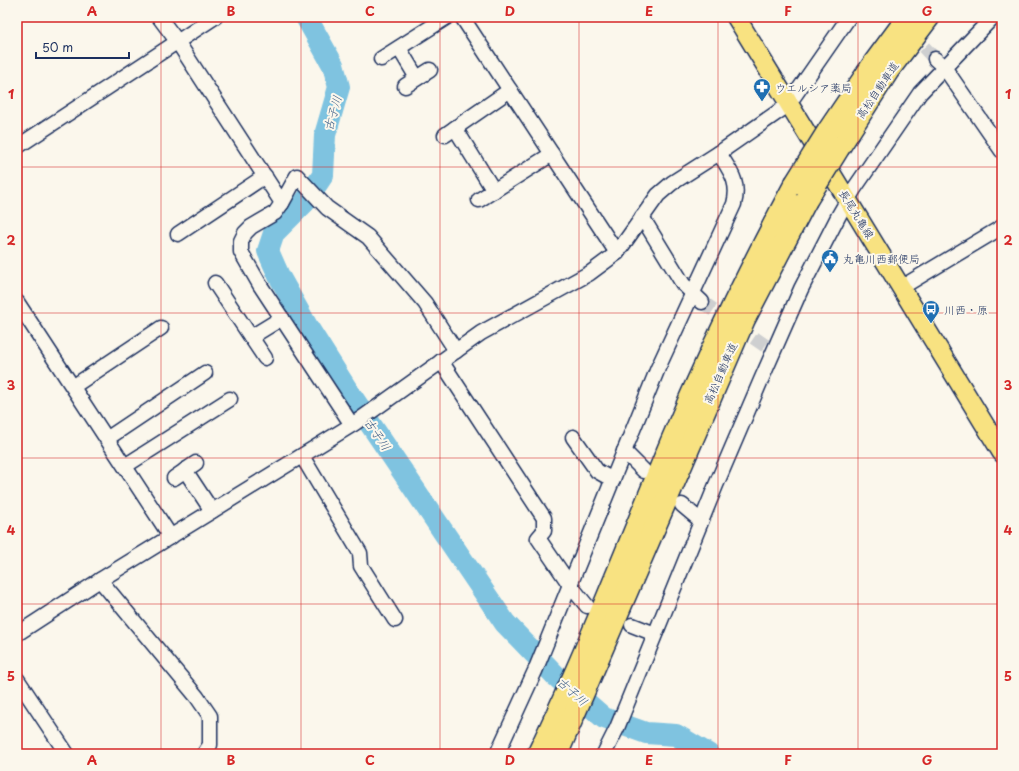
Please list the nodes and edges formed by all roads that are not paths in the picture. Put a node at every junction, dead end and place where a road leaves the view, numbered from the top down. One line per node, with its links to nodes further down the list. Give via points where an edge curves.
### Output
1 (159, 17): 10 (street)
2 (215, 17): 10 (street)
3 (447, 17): 11 (street)
4 (462, 17): 17 (street)
5 (736, 17): 18 (main road, 長尾丸亀線)
6 (849, 17): 18 (street)
7 (908, 17): 19 (highway, 高松自動車道, via 874,62)
8 (929, 17): 19 (highway, 高松自動車道)
9 (993, 17): 13 (street)
10 (177, 41): 20 (street); 24 (street)
11 (399, 48): 12 (street); 15 (street)
12 (381, 60)
13 (939, 63): 21 (street); 27 (street)
14 (430, 70): 15 (street)
15 (417, 78): 16 (street)
16 (405, 86)
17 (510, 90): 23 (street); 25 (street, via 450,132)
18 (788, 105): 22 (street); 27 (main road, 長尾丸亀線)
19 (834, 139): 68 (highway, 高松自動車道, bridge, via 758,254 672,440 586,671)
20 (17, 147)
21 (1002, 151)
22 (719, 153): 29 (street, via 672,183 658,195); 35 (street, via 736,184 737,195)
23 (552, 154): 25 (street); 32 (street)
24 (265, 176): 28 (street); 31 (street)
25 (494, 191): 26 (street)
26 (480, 200)
27 (848, 200): 34 (main road, 長尾丸亀線); 58 (street, via 770,349)
28 (282, 203): 37 (street, via 275,213 251,227 241,241 247,264); 40 (street, via 297,176 316,197 368,237 425,303)
29 (642, 217): 32 (street); 35 (street, via 683,284)
30 (1000, 233): 34 (street)
31 (178, 234)
32 (617, 253): 40 (street, via 590,273 481,333)
33 (215, 283): 39 (street)
34 (902, 287): 50 (main road, 長尾丸亀線)
35 (697, 298): 49 (street, via 658,368)
36 (17, 302): 44 (street)
37 (282, 318): 39 (street); 46 (street)
38 (161, 328): 44 (street)
39 (251, 337): 41 (street)
40 (456, 351): 42 (street)
41 (265, 358)
42 (441, 361): 46 (street); 61 (street, via 544,518 544,531 538,538)
43 (205, 373): 48 (street)
44 (74, 386): 48 (street)
45 (230, 399): 52 (street)
46 (354, 424): 51 (street)
47 (573, 437): 55 (street, via 597,471)
48 (108, 438): 52 (street)
49 (624, 451): 54 (street); 55 (street)
50 (1002, 453)
51 (302, 456): 57 (street); 63 (street, via 360,553 361,566)
52 (125, 466): 59 (street)
53 (185, 470): 57 (street)
54 (644, 471)
55 (613, 480): 61 (street)
56 (682, 505): 58 (street)
57 (212, 511): 59 (street)
58 (701, 521): 66 (street)
59 (171, 537): 60 (street)
60 (100, 580): 65 (street); 70 (street, via 210,716 210,745)
61 (570, 585): 62 (street); 71 (street)
62 (587, 606)
63 (395, 620)
64 (632, 625): 66 (street)
65 (17, 634)
66 (655, 634): 74 (street)
67 (17, 679): 69 (street)
68 (565, 718): 72 (highway, 高松自動車道); 73 (highway, 高松自動車道)
69 (66, 754)
70 (204, 754)
71 (497, 754)
72 (538, 754)
73 (557, 754)
74 (604, 754)

